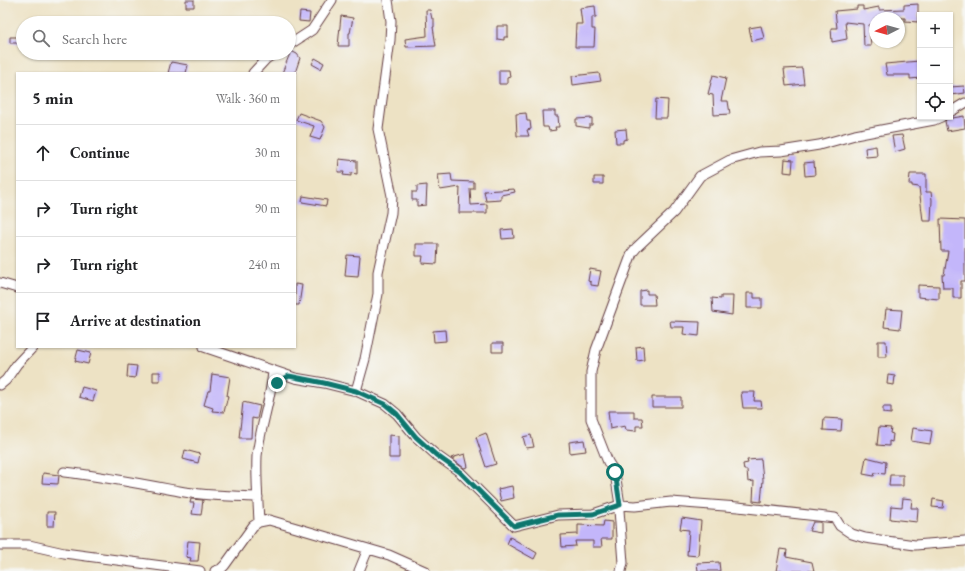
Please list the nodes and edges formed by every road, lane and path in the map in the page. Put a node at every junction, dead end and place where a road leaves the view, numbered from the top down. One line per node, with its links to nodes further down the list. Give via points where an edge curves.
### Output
1 (332, 0): 3 (street, via 312,30)
2 (388, 0): 17 (street, via 390,40 378,129 392,196 391,213 378,272 378,294)
3 (296, 42)
4 (265, 60): 5 (street)
5 (254, 72)
6 (965, 103): 7 (street)
7 (953, 110)
8 (934, 120): 20 (street, via 855,135 819,145 759,152 730,160 700,176 674,212 637,247 630,259 596,350 591,372 591,419 608,462 615,472)
9 (0, 283): 10 (street)
10 (16, 288)
11 (32, 348): 15 (street)
12 (207, 348): 13 (street)
13 (273, 371): 14 (street); 16 (street)
14 (289, 376): 16 (street); 17 (street)
15 (0, 385)
16 (272, 387): 19 (street, via 257,457)
17 (356, 391): 20 (street, via 385,404 397,414 416,437 460,472 514,526 558,515 593,514)
18 (64, 472): 19 (street, via 179,491)
19 (258, 498): 21 (street)
20 (620, 505): 22 (street, via 671,502 738,507 834,518 852,534 865,538 915,545); 29 (street)
21 (258, 522): 24 (street, via 269,520); 26 (street, via 225,565)
22 (965, 541)
23 (0, 545): 25 (street, via 29,546)
24 (368, 548): 27 (street); 28 (street)
25 (200, 571)
26 (215, 571)
27 (359, 571)
28 (426, 571)
29 (621, 571)

